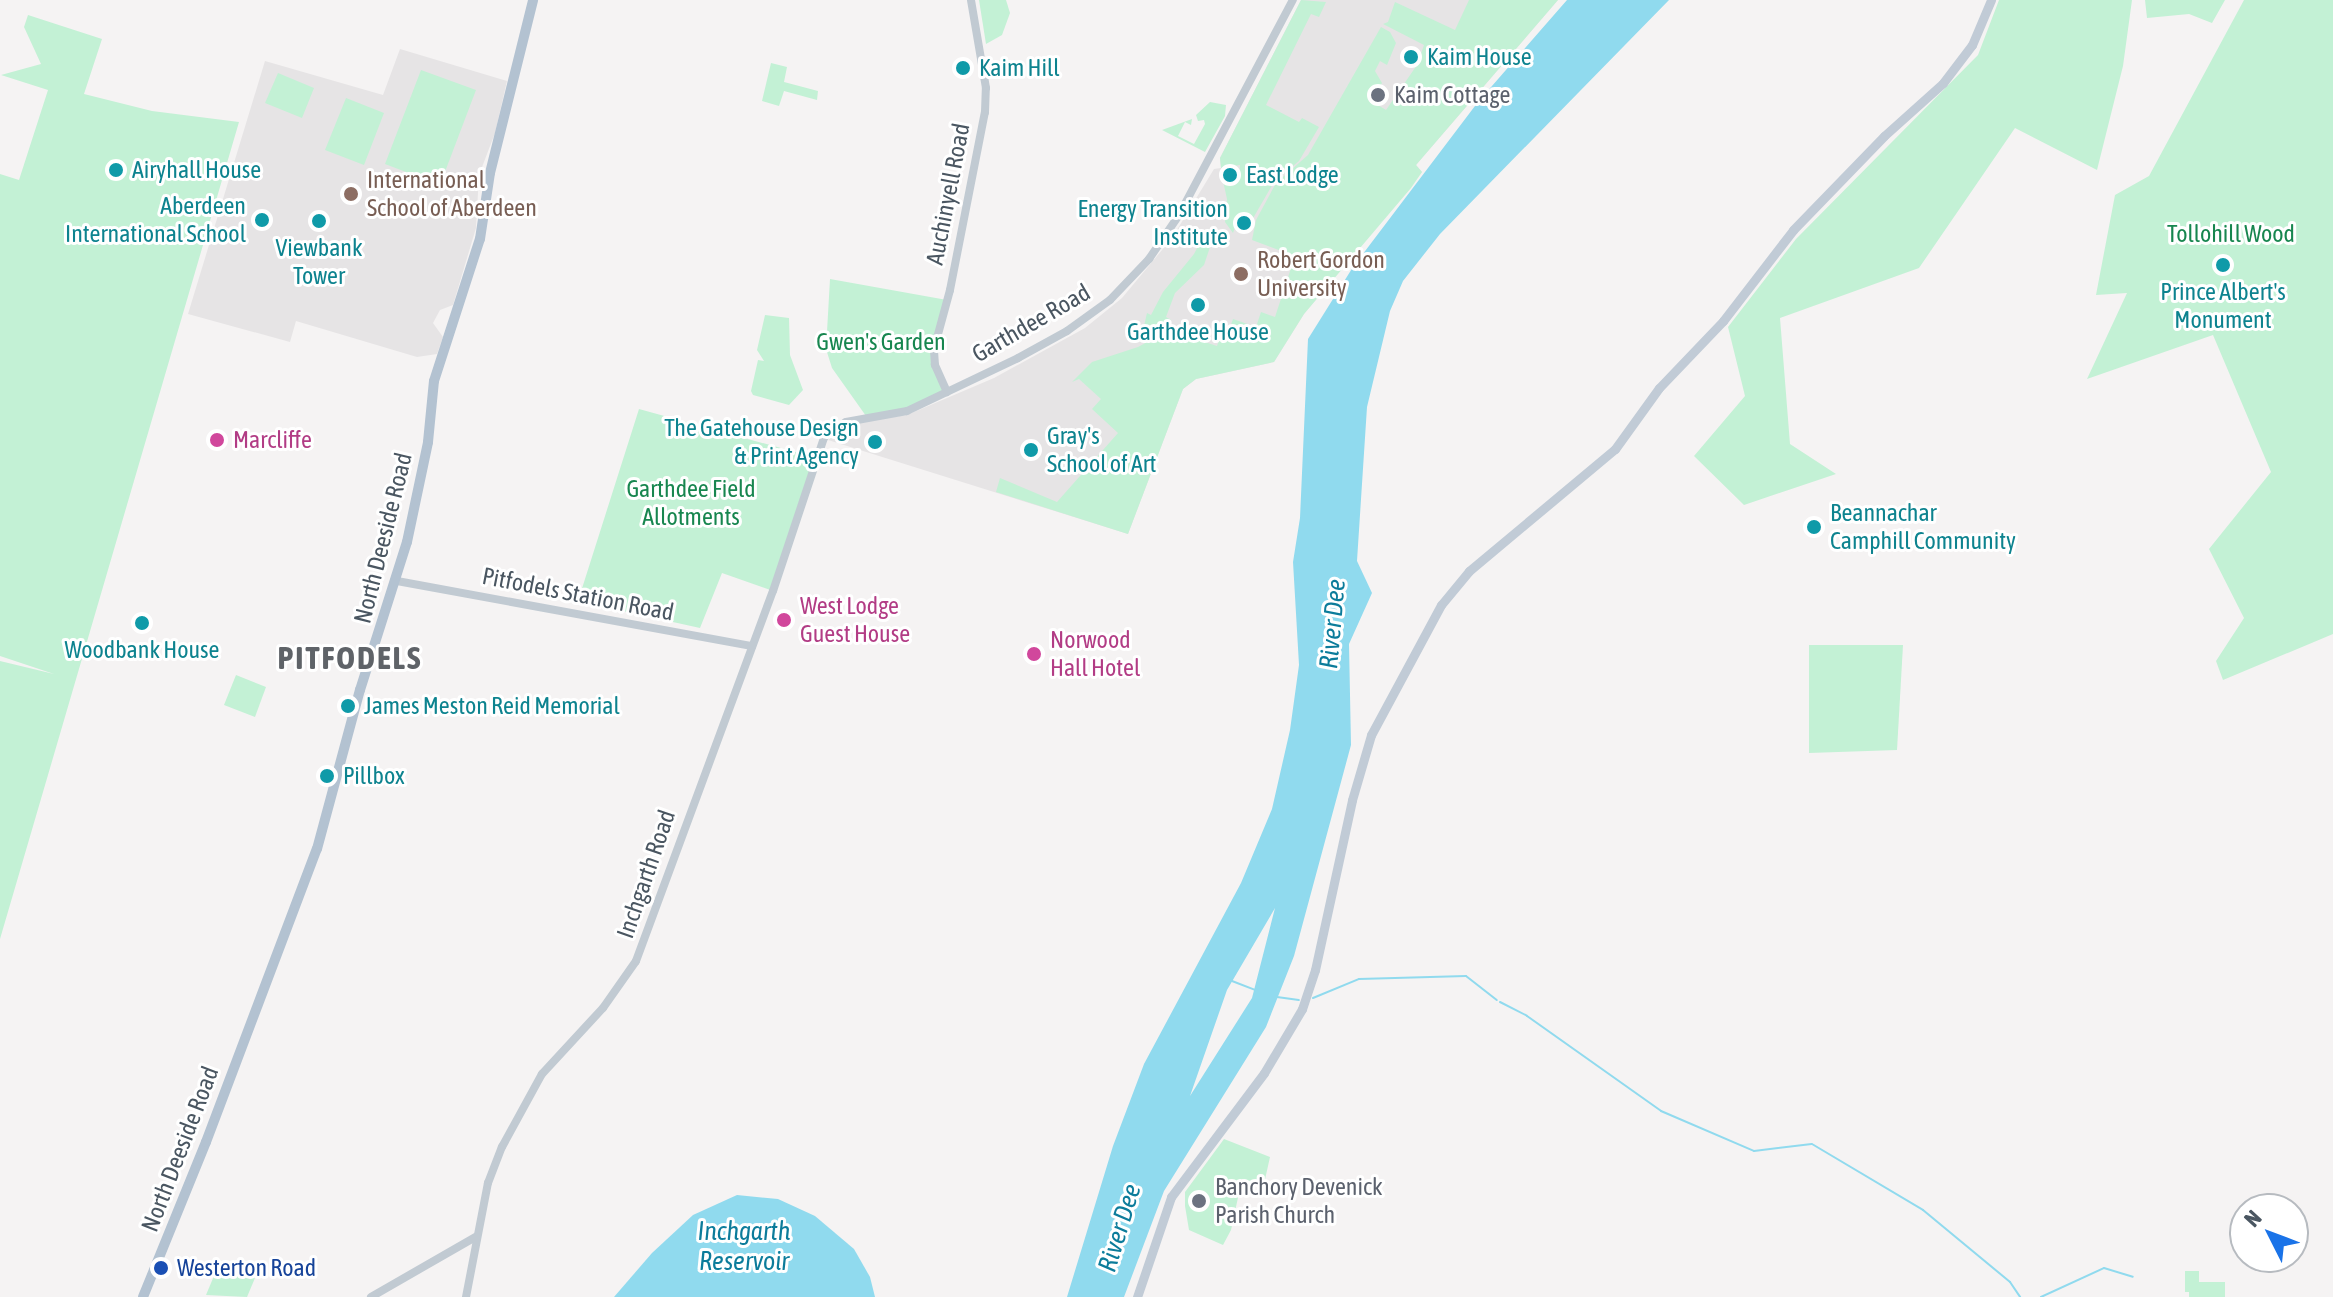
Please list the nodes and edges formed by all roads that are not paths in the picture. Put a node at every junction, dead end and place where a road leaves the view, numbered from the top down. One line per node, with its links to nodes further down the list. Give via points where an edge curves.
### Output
1 (533, 0): 7 (main road, North Deeside Road, via 490,173 478,248 434,381 419,494)
2 (971, 0): 5 (street, Auchinyell Road, via 985,112 934,349)
3 (1293, 0): 5 (street, Garthdee Road, via 1179,215 1139,270 1103,306 1067,331)
4 (1991, 0): 13 (main road, via 1972,45 1943,83 1793,230 1723,321 1659,388 1615,449 1479,563 1441,605 1371,735 1302,1009 1264,1073 1171,1197)
5 (947, 392): 6 (street, Garthdee Road, via 907,411 846,422)
6 (824, 438): 8 (street, Inchgarth Road)
7 (397, 581): 8 (street, Pitfodels Station Road); 10 (main road, North Deeside Road, via 298,902)
8 (752, 646): 9 (street, Inchgarth Road, via 636,961 527,1098 488,1183)
9 (477, 1236): 11 (street); 12 (street, Inchgarth Road)
10 (143, 1297)
11 (371, 1297)
12 (466, 1297)
13 (1137, 1297)

